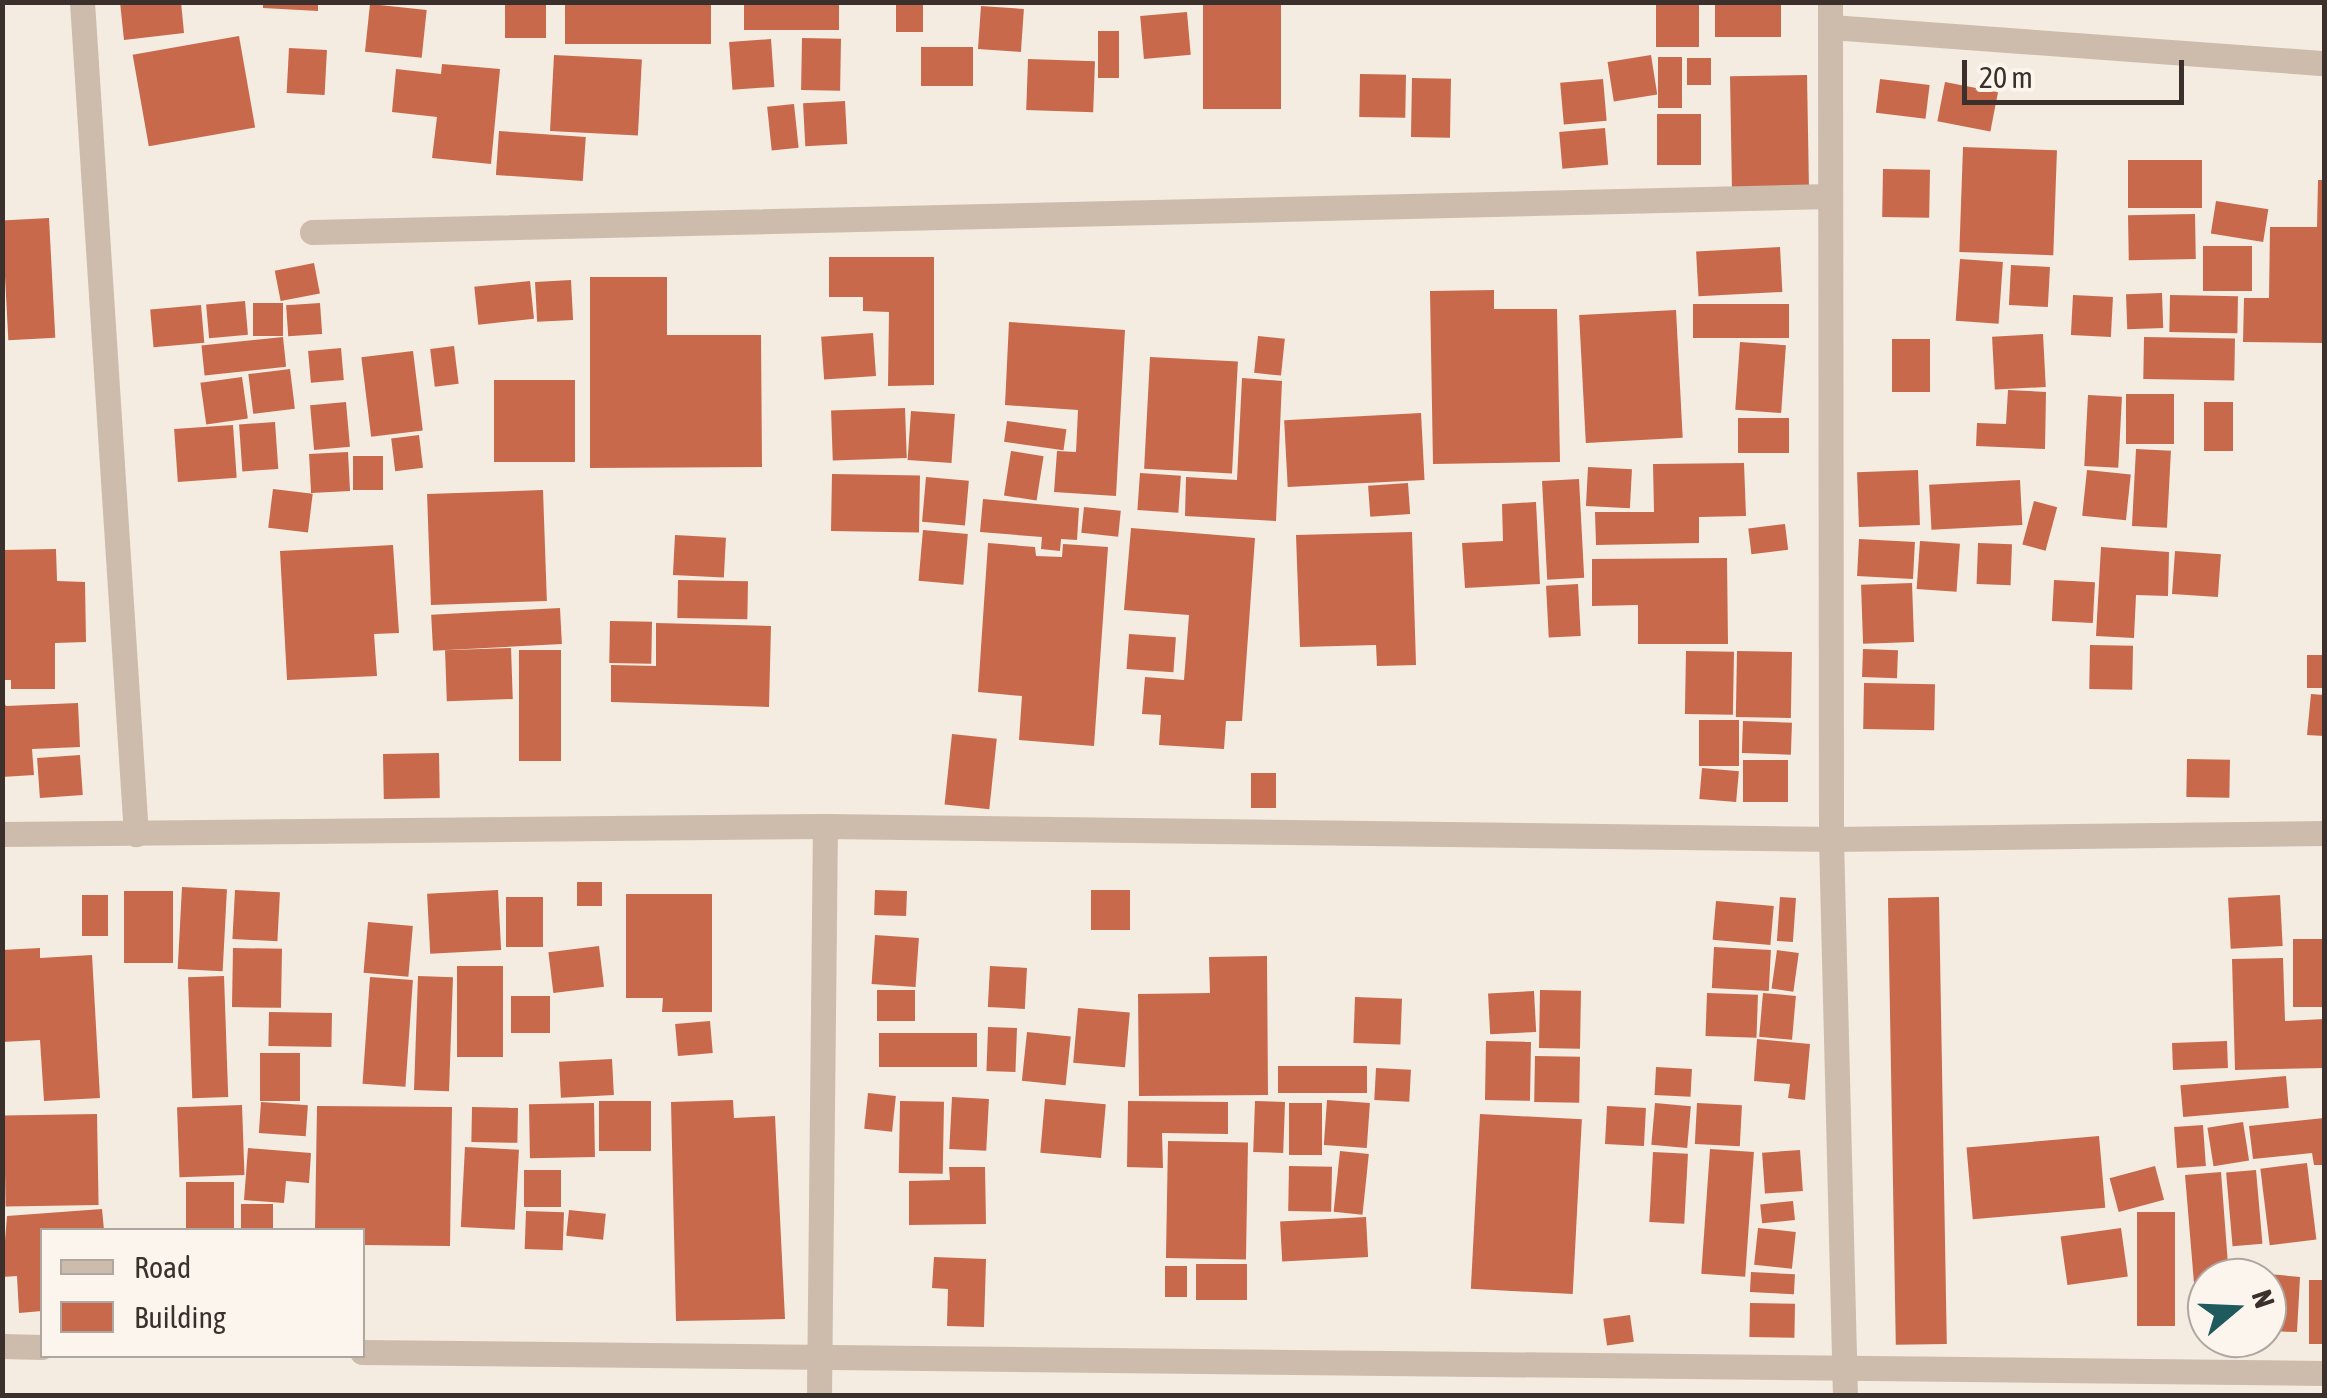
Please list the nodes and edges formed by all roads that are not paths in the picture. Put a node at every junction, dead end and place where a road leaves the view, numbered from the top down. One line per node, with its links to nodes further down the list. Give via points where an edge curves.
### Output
1 (82, 2): 9 (street)
2 (1830, 15): 3 (street); 4 (street)
3 (2324, 63)
4 (1830, 196): 5 (street); 10 (street)
5 (312, 232)
6 (826, 826): 9 (street); 10 (street); 14 (street)
7 (2324, 833): 10 (street)
8 (2, 834): 9 (street)
9 (136, 834)
10 (1831, 839): 16 (street)
11 (2, 1346): 12 (street)
12 (40, 1346)
13 (365, 1352): 14 (street)
14 (820, 1360): 16 (street); 17 (street)
15 (2324, 1373): 16 (street)
16 (1845, 1383)
17 (819, 1396)

